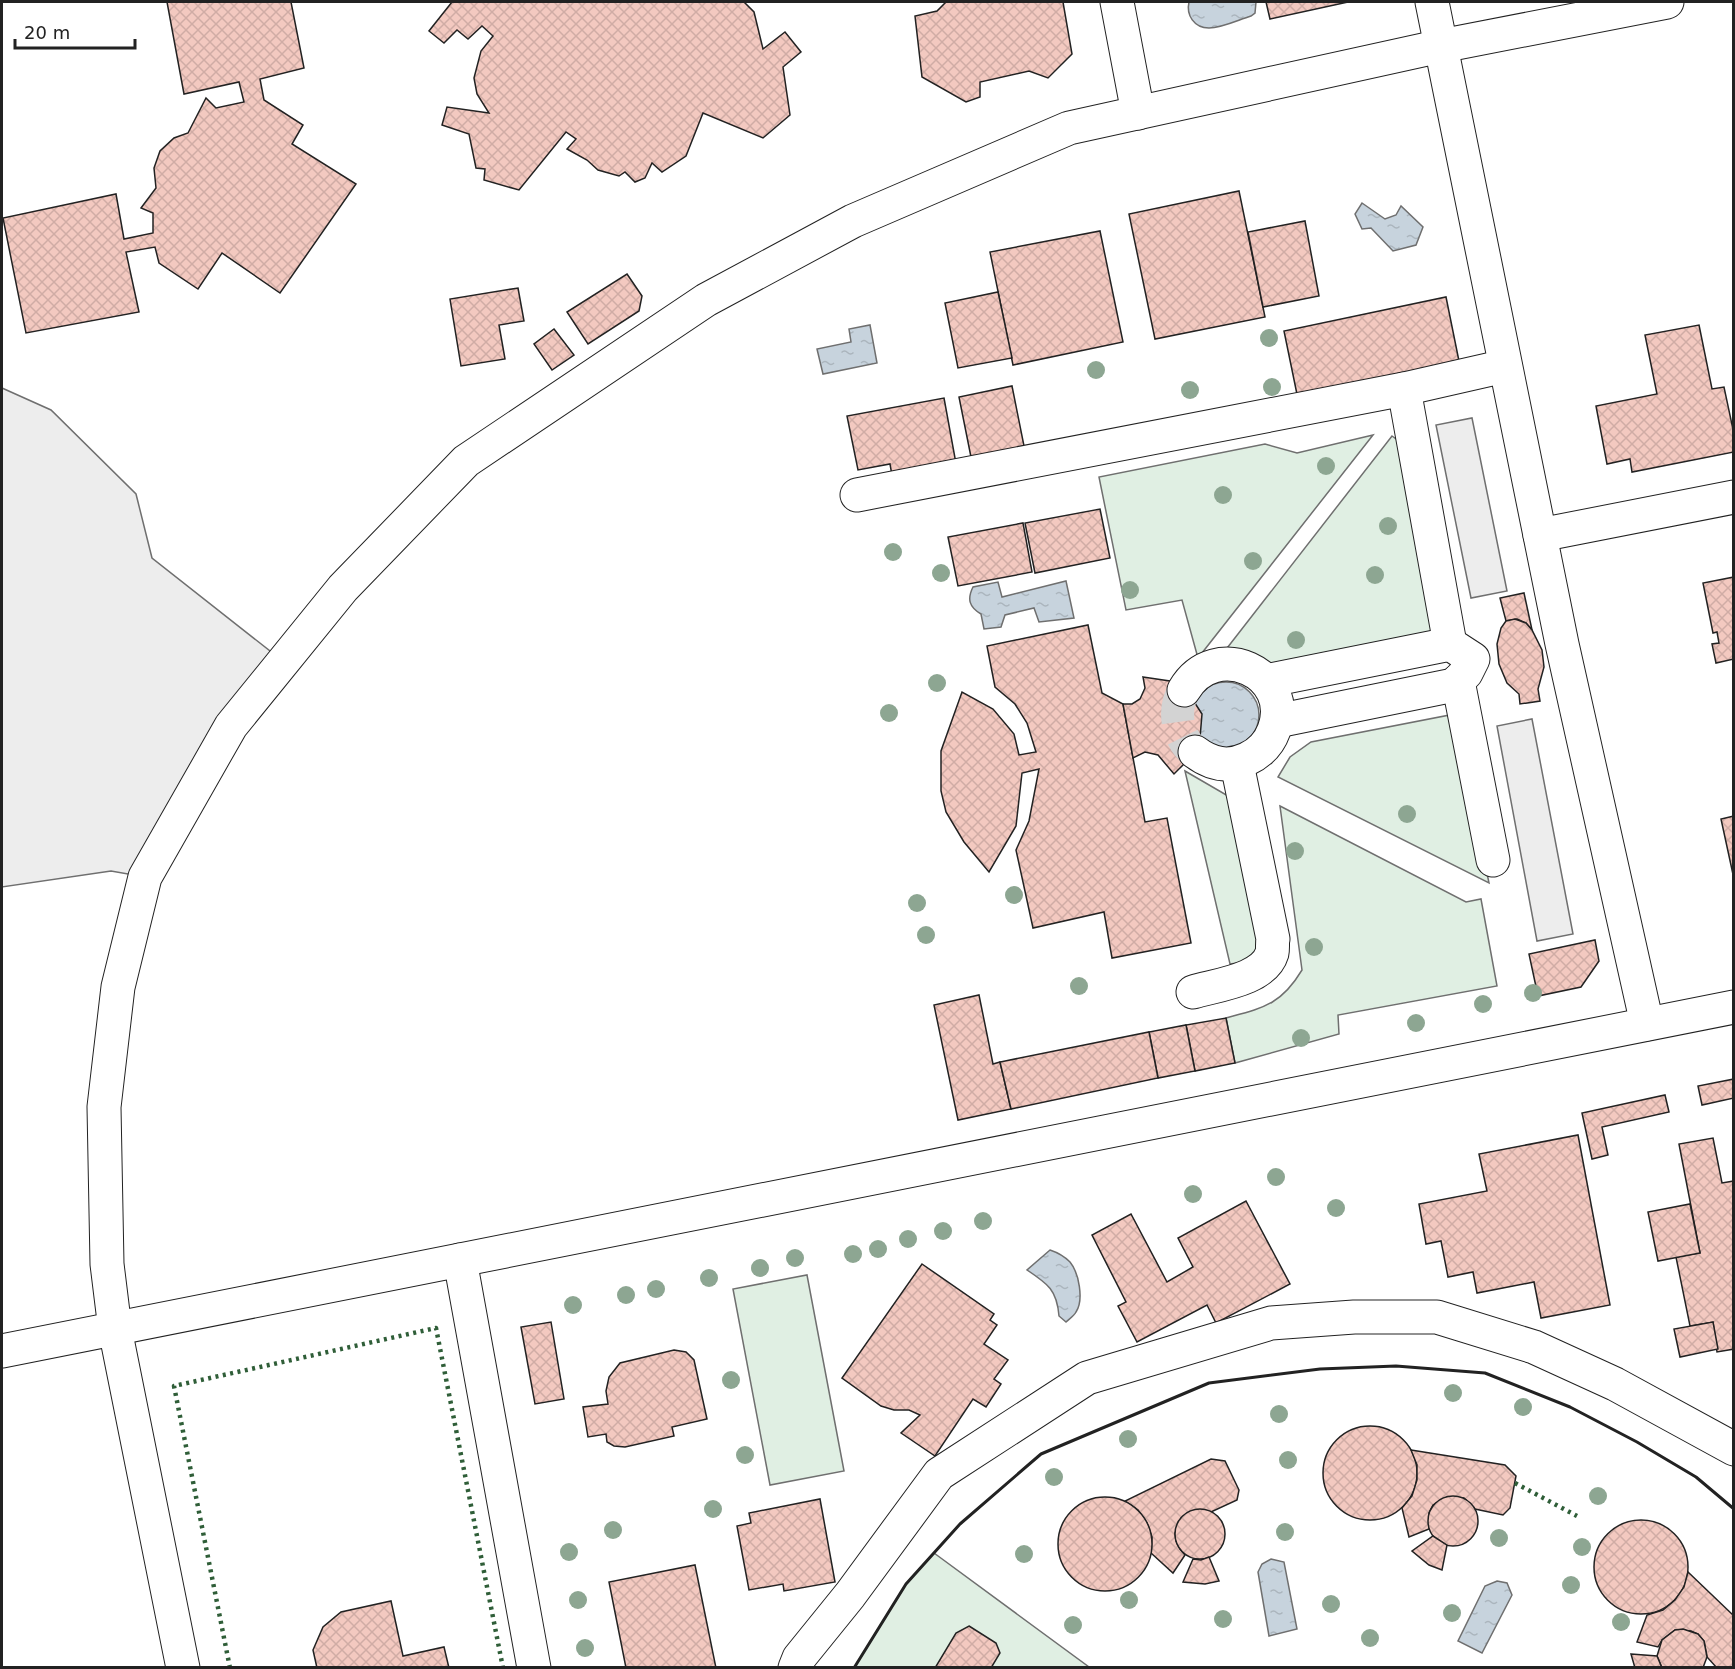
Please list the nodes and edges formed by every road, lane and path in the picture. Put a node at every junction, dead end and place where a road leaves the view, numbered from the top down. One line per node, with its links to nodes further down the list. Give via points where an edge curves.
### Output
1 (1117, 2): 5 (street)
2 (1432, 2): 4 (street)
3 (1667, 2): 4 (street)
4 (1441, 46): 5 (street); 6 (street)
5 (1138, 113): 25 (street, via 1069,128 922,191 853,221 706,300 466,461 343,588 231,726 145,877 118,987 104,1107 107,1264)
6 (1505, 366): 7 (street); 10 (street)
7 (1404, 389): 8 (street); 11 (street)
8 (857, 495)
9 (1734, 497): 10 (street)
10 (1540, 535): 23 (street)
11 (1450, 644): 12 (street); 14 (street, via 1473,658)
12 (1369, 660): 13 (street); 16 (street)
13 (1266, 681): 15 (street, via 1235,663 1218,664 1201,670); 17 (street, via 1277,707)
14 (1458, 681): 16 (street, via 1455,685); 20 (street)
15 (1184, 690)
16 (1377, 700): 17 (street)
17 (1277, 721): 19 (street, via 1270,741 1256,755)
18 (1195, 752): 19 (street, via 1220,764)
19 (1237, 764): 21 (street, via 1273,939 1272,953 1260,970 1249,977)
20 (1493, 860)
21 (1193, 992)
22 (1734, 1007): 23 (street)
23 (1647, 1024): 24 (street)
24 (460, 1260): 25 (street); 29 (street)
25 (114, 1329): 26 (street); 28 (street)
26 (2, 1351)
27 (1734, 1449): 30 (street, via 1615,1384 1534,1347 1437,1317 1271,1323 1087,1378 939,1474)
28 (183, 1668)
29 (534, 1668)
30 (795, 1668)

